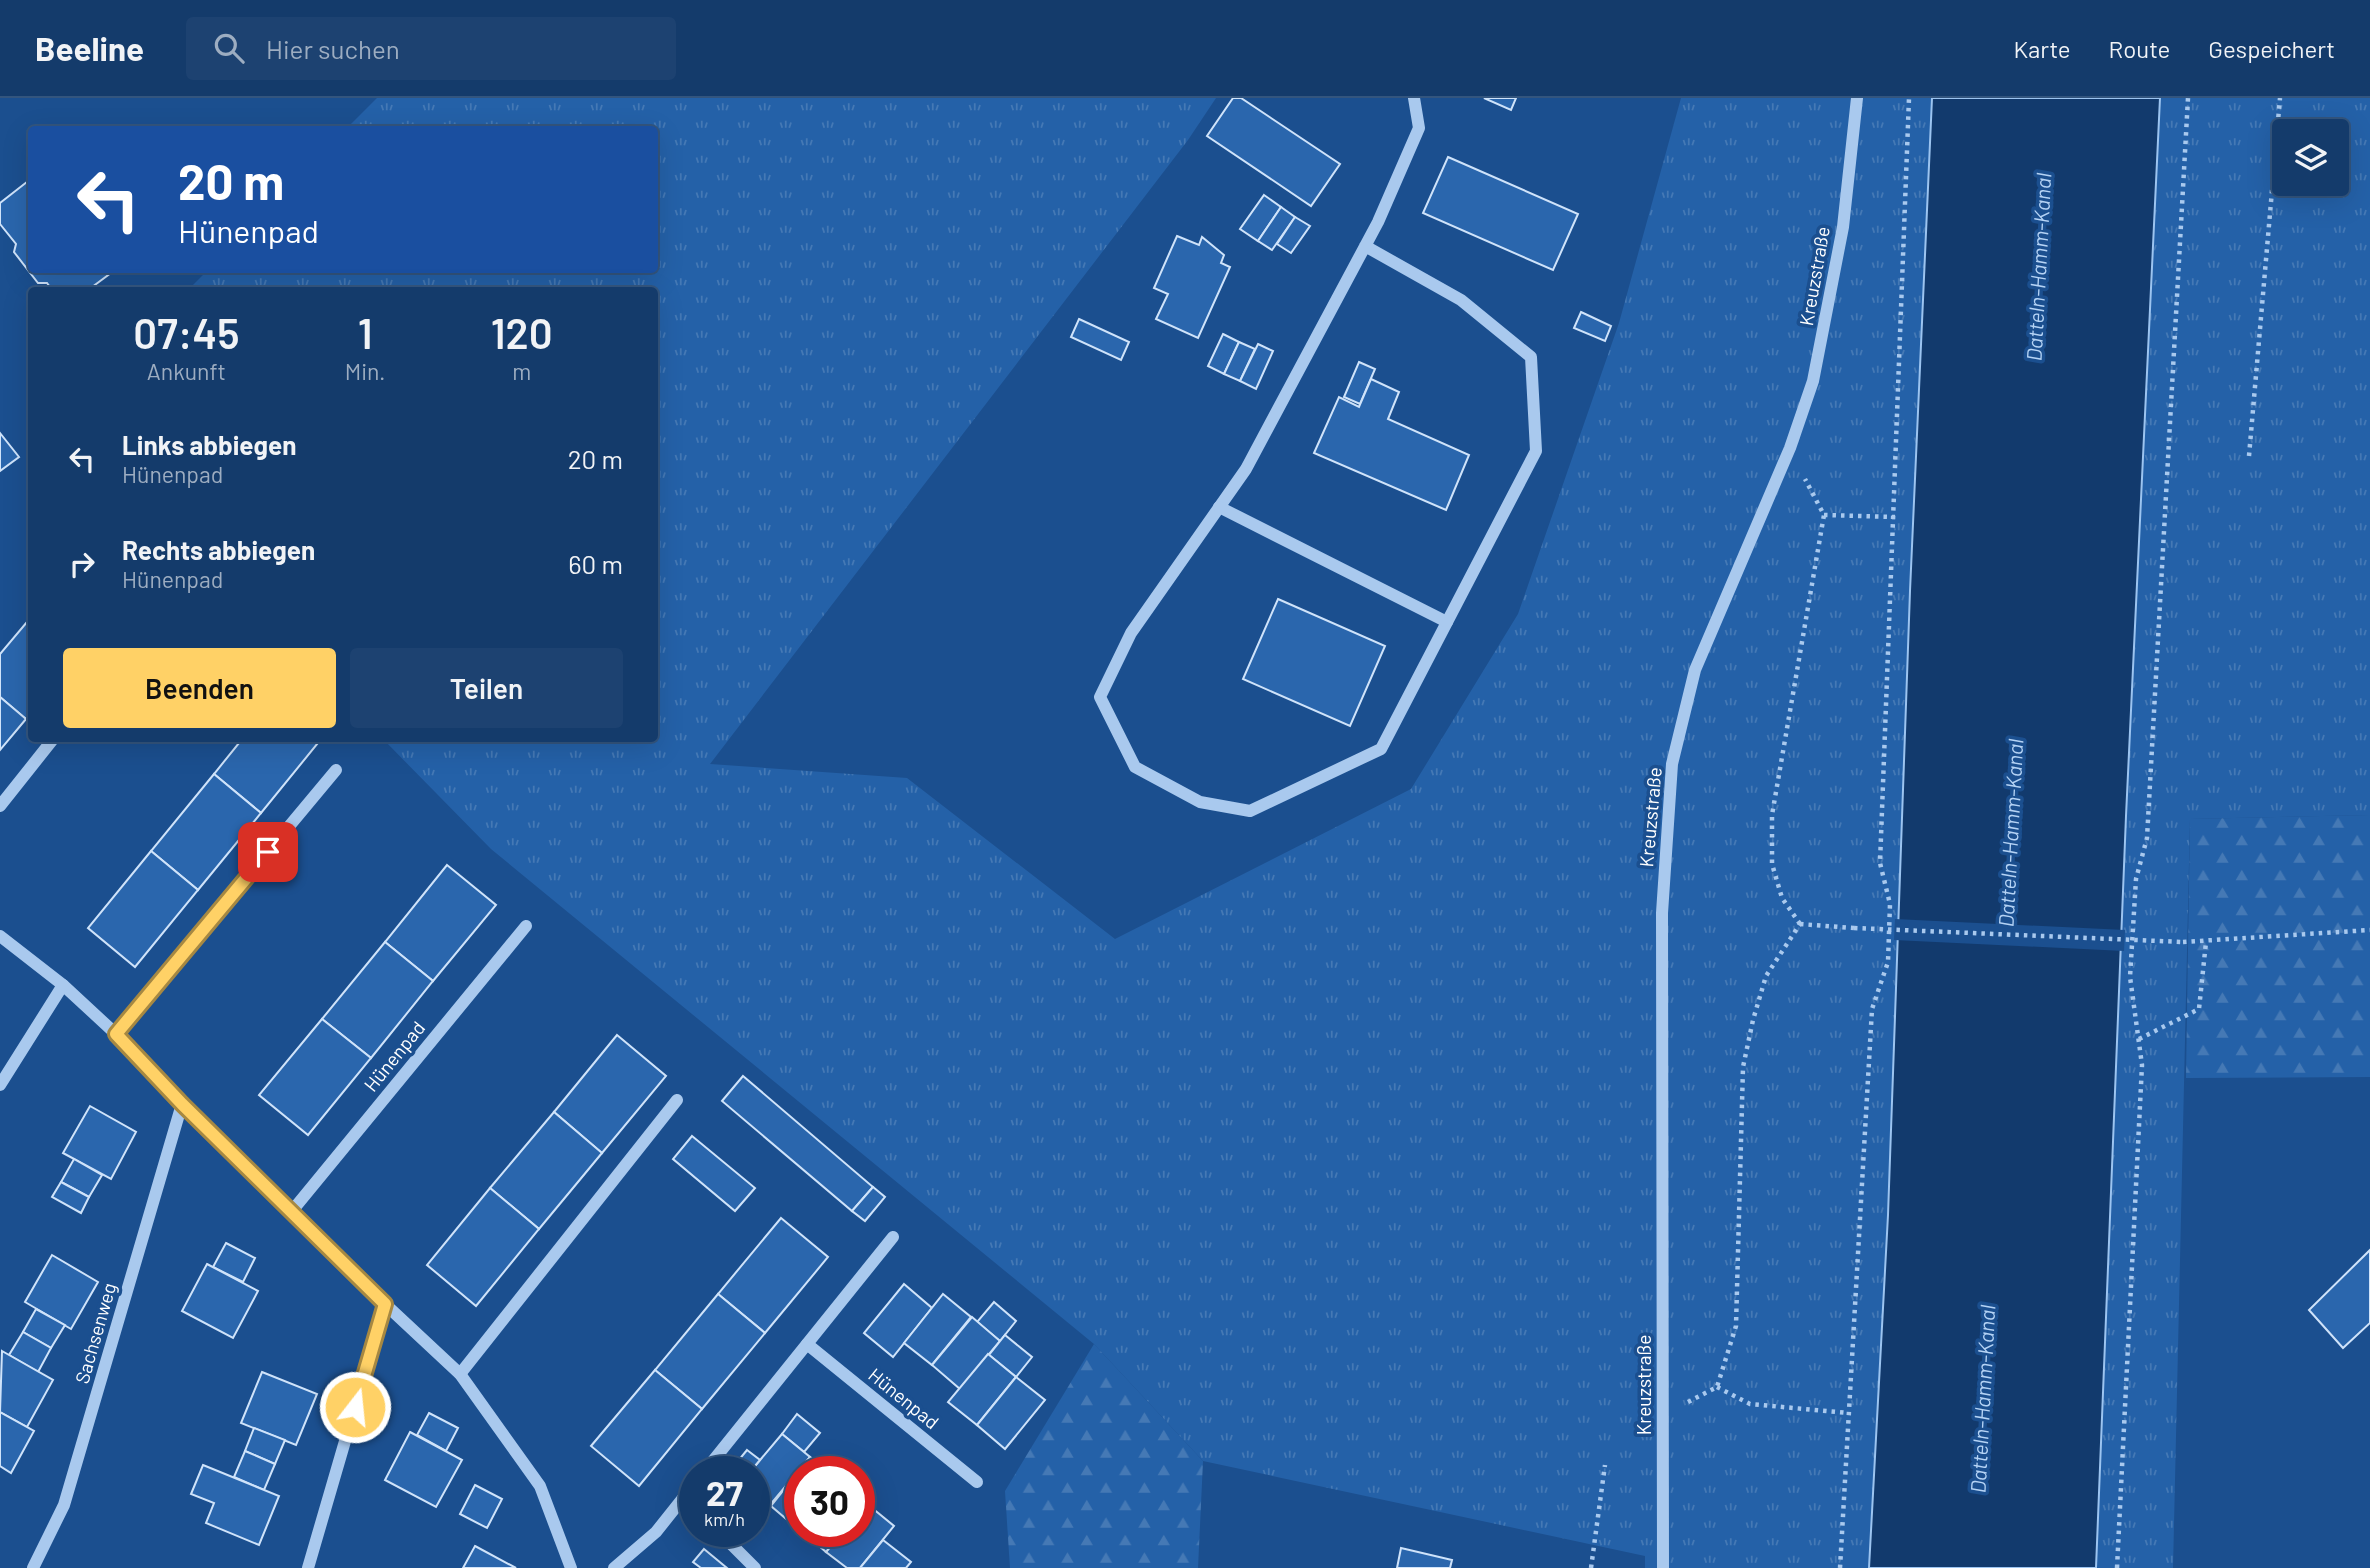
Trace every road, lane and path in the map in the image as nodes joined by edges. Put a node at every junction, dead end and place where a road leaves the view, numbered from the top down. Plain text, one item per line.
1 (1414, 98) edge
2 (1857, 98) edge
3 (1909, 98) edge
4 (2188, 98) edge
5 (2280, 98) edge
6 (1365, 246) junction
7 (1790, 449) junction
8 (2249, 456) dead end
9 (1219, 507) junction
10 (1824, 515) junction
11 (1895, 517) junction
12 (1447, 622) junction
13 (51, 742) edge
14 (336, 770) dead end
15 (0, 806) edge
16 (1800, 924) junction
17 (526, 926) dead end
18 (2370, 930) edge
19 (0, 936) edge
20 (2206, 942) junction
21 (63, 985) junction
22 (116, 1034) junction
23 (2139, 1039) junction
24 (0, 1085) edge
25 (677, 1100) dead end
26 (182, 1104) junction
27 (292, 1211) junction
28 (893, 1237) dead end
29 (385, 1304) junction
30 (807, 1344) junction
31 (460, 1374) junction
32 (1717, 1387) junction
33 (1848, 1413) junction
34 (1662, 1416) junction
35 (717, 1456) edge
36 (1605, 1465) dead end
37 (977, 1482) dead end
38 (679, 1502) edge
39 (734, 1547) edge
40 (33, 1568) edge
41 (308, 1568) edge
42 (571, 1568) edge
43 (614, 1568) edge
44 (755, 1568) edge
45 (1591, 1568) edge
46 (1663, 1568) edge
47 (1840, 1568) edge
48 (2117, 1568) edge

1 - 6 street
2 - 7 street, Kreuzstraße
3 - 11 path
4 - 23 path
5 - 8 path
6 - 9 street
6 - 12 street
7 - 10 path
7 - 34 street, Kreuzstraße
9 - 12 street
9 - 12 street
10 - 11 path
10 - 16 path
11 - 33 path
13 - 15 street
14 - 22 street
16 - 20 path, bridge
16 - 32 path
17 - 27 street, Hünenpad
18 - 20 path
19 - 21 street
20 - 23 path
21 - 22 street
21 - 24 street
22 - 26 street
23 - 48 path
25 - 31 street
26 - 27 street
26 - 40 street, Sachsenweg
27 - 29 street
28 - 30 street
29 - 31 street
29 - 41 street
30 - 35 street
30 - 37 street, Hünenpad
31 - 42 street
32 - 33 path
32 - 34 path
33 - 47 path
34 - 46 street, Kreuzstraße
36 - 45 path
38 - 43 street
39 - 44 street

